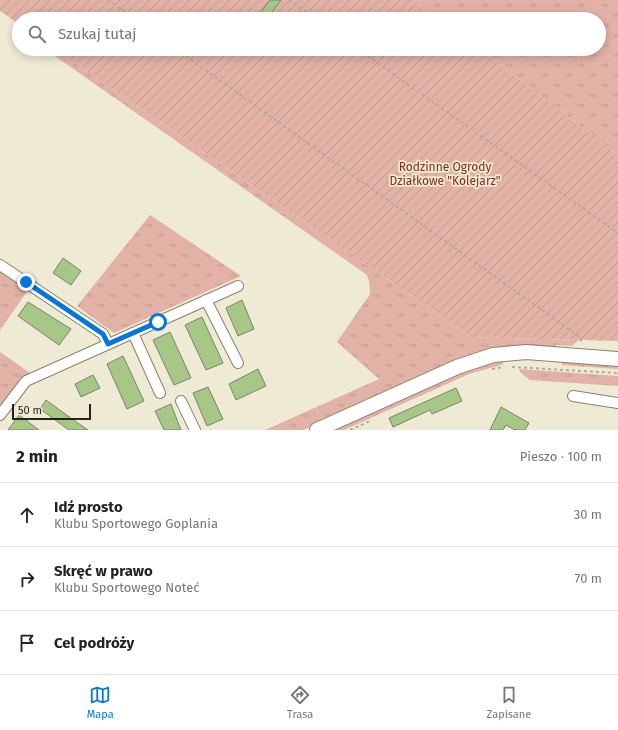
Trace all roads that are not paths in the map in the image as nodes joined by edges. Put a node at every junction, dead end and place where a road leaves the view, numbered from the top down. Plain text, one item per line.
1 (0, 265) edge
2 (238, 286) dead end
3 (206, 300) junction
4 (133, 333) junction
5 (108, 344) junction
6 (618, 359) edge
7 (238, 363) dead end
8 (160, 392) dead end
9 (573, 396) dead end
10 (181, 401) dead end
11 (618, 403) edge
12 (0, 415) edge
13 (195, 430) edge
14 (317, 430) edge

1 - 5 street
2 - 3 street
3 - 4 street
3 - 7 street
4 - 5 street
4 - 8 street
5 - 12 street
6 - 14 street
9 - 11 street
10 - 13 street

